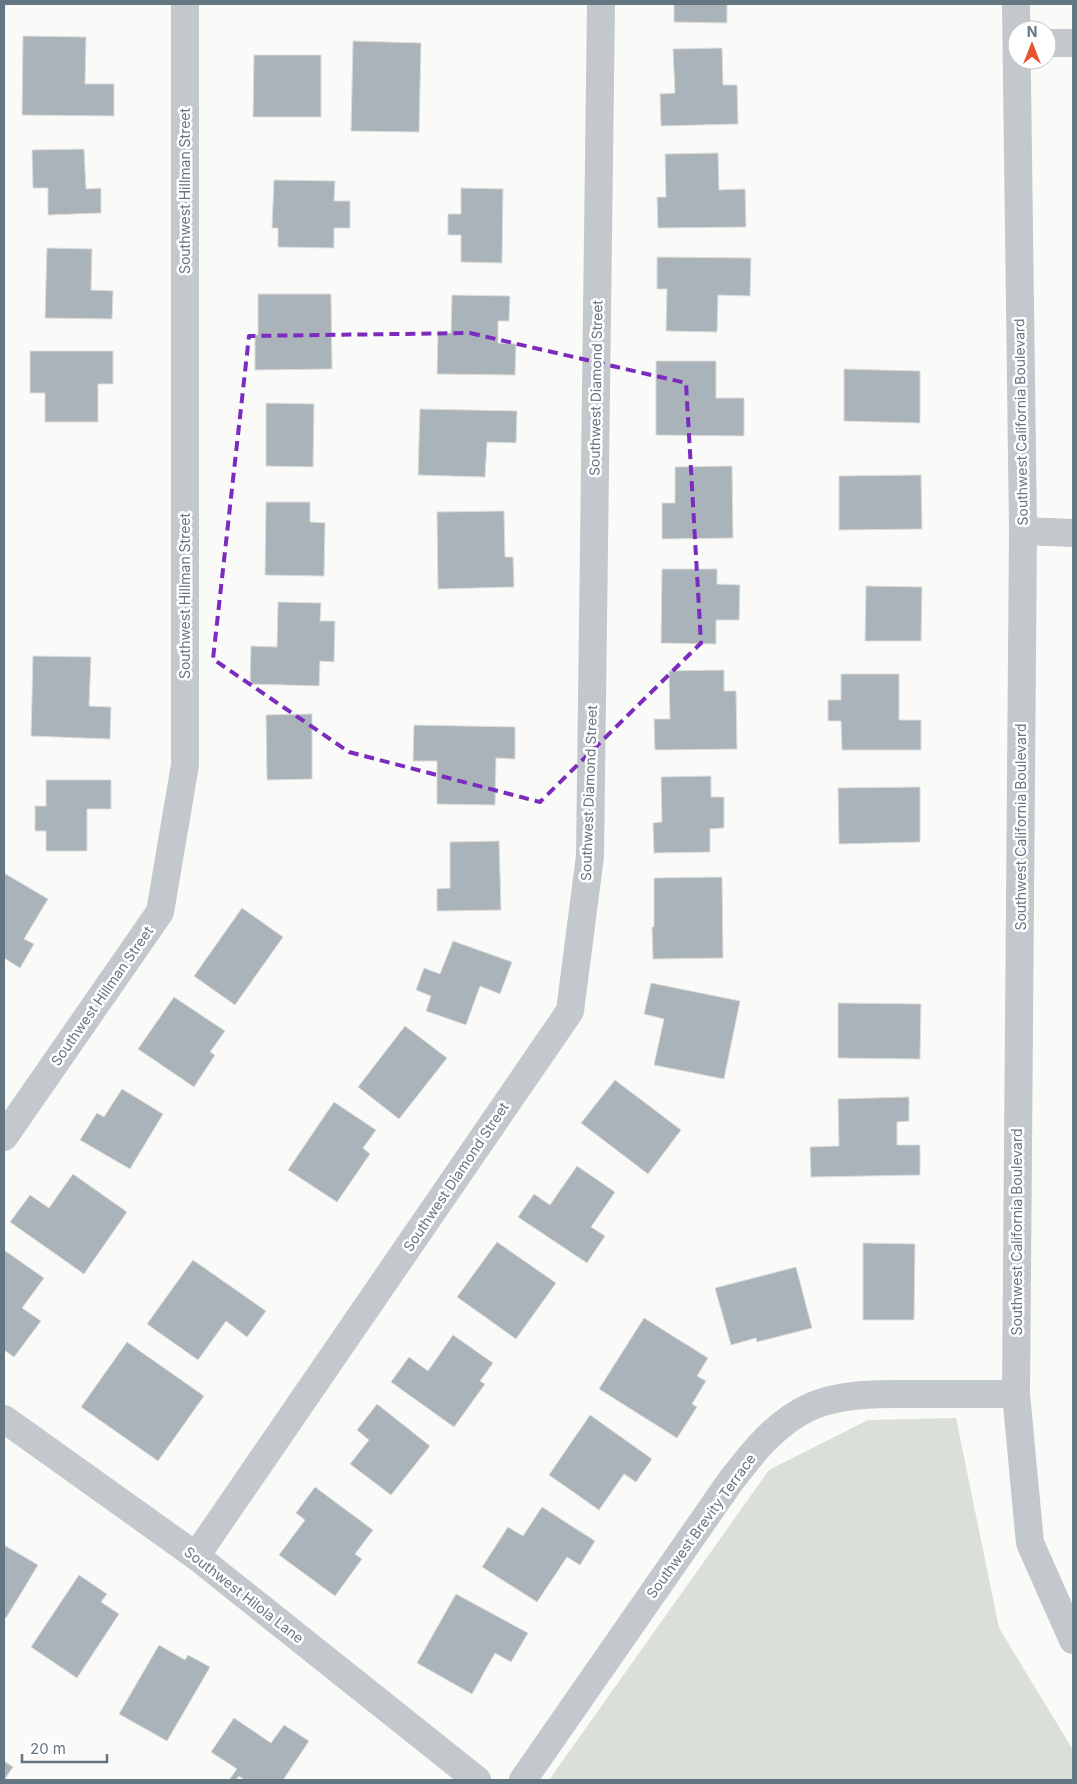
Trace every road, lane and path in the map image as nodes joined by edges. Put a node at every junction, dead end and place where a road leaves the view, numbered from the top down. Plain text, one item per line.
1 (185, 4) edge
2 (601, 4) edge
3 (1016, 4) edge
4 (1016, 20) edge
5 (1057, 43) edge
6 (1073, 43) edge
7 (1017, 70) edge
8 (1023, 531) junction
9 (1073, 532) edge
10 (4, 1137) edge
11 (1016, 1394) junction
12 (4, 1419) edge
13 (196, 1556) junction
14 (1073, 1640) edge
15 (477, 1780) edge
16 (523, 1780) edge

1 - 10 street, Southwest Hillman Street
2 - 13 street, Southwest Diamond Street
3 - 4 street, Southwest California Boulevard
5 - 6 street
7 - 8 street, Southwest California Boulevard
8 - 9 street
8 - 11 street, Southwest California Boulevard
11 - 14 street, Southwest California Boulevard
11 - 16 street, Southwest Brevity Terrace
12 - 13 street, Southwest Hilola Lane
13 - 15 street, Southwest Hilola Lane

